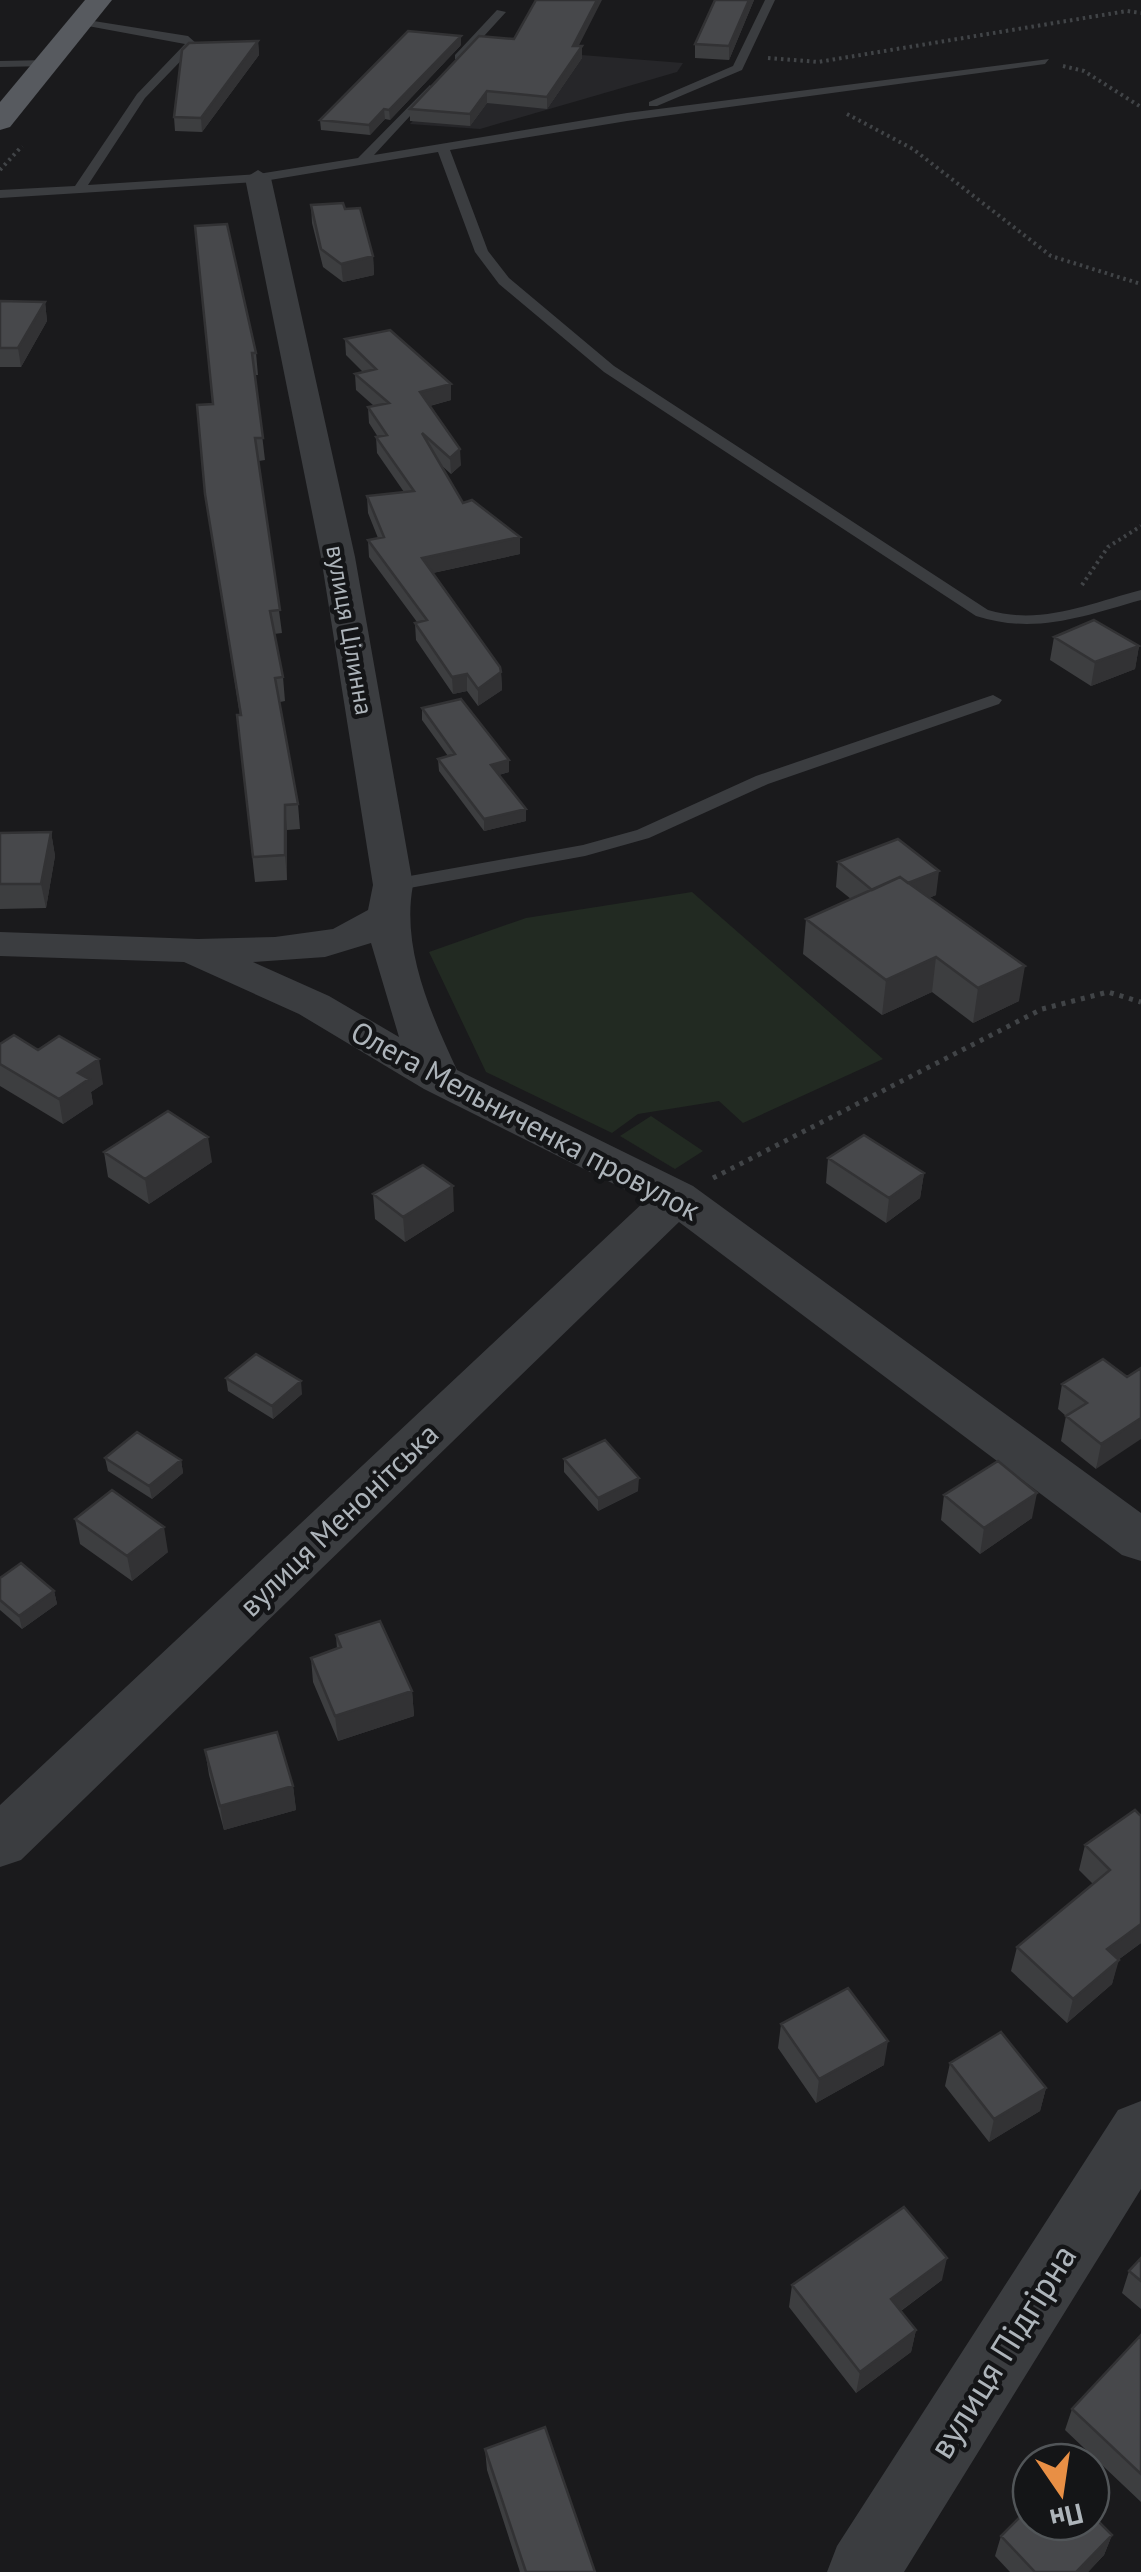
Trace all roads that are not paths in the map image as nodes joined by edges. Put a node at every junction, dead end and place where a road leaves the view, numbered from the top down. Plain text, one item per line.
1 (770, 0) edge
2 (90, 11) edge
3 (501, 12) dead end
4 (1045, 61) road end
5 (48, 62) junction
6 (0, 64) edge
7 (450, 67) edge
8 (437, 80) edge
9 (627, 117) junction
10 (0, 121) edge
11 (443, 148) junction
12 (361, 162) junction
13 (258, 178) junction
14 (79, 190) junction
15 (0, 194) edge
16 (1141, 596) edge
17 (993, 700) dead end
18 (390, 900) junction
19 (0, 944) edge
20 (191, 950) junction
21 (439, 1079) junction
22 (676, 1196) junction
23 (1141, 1541) edge
24 (0, 1842) edge
25 (1141, 2131) edge
26 (863, 2572) edge

1 - 9 lane
2 - 5 main road
2 - 14 lane
3 - 7 lane
4 - 9 lane
5 - 6 lane
5 - 10 main road
8 - 12 lane
9 - 11 lane
11 - 12 lane
11 - 16 lane
12 - 13 lane
13 - 14 lane
13 - 18 street, вулиця Цілинна
14 - 15 lane
17 - 18 lane
18 - 20 street
18 - 21 street, вулиця Цілинна
19 - 20 street, Олега Мельниченка провулок
20 - 21 street, Олега Мельниченка провулок
21 - 22 street, Олега Мельниченка провулок
22 - 23 street, Олега Мельниченка провулок
22 - 24 street, вулиця Менонітська
25 - 26 street, вулиця Підгірна

